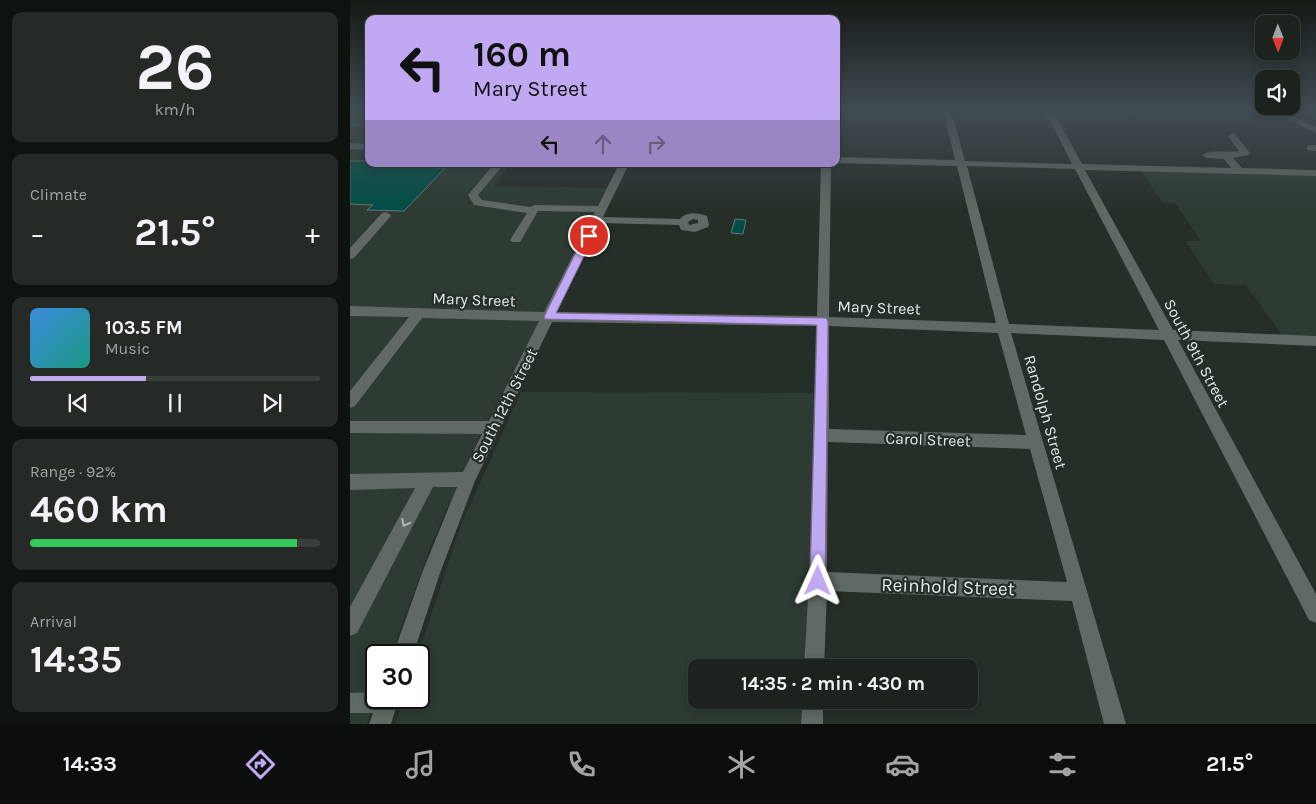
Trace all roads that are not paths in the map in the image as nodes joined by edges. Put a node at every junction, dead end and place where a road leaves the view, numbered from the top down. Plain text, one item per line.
1 (956, 143) edge
2 (1065, 143) edge
3 (1237, 143) edge
4 (350, 146) edge
5 (365, 147) edge
6 (1207, 155) dead end
7 (1227, 156) junction
8 (840, 160) edge
9 (962, 163) junction
10 (1077, 166) junction
11 (495, 167) edge
12 (623, 167) edge
13 (826, 167) edge
14 (1238, 170) junction
15 (1316, 172) edge
16 (534, 211) junction
17 (386, 215) dead end
18 (599, 215) junction
19 (682, 222) dead end
20 (516, 240) dead end
21 (350, 255) edge
22 (350, 311) edge
23 (419, 313) junction
24 (549, 317) junction
25 (822, 321) junction
26 (1004, 327) junction
27 (1167, 335) junction
28 (1316, 341) edge
29 (350, 402) edge
30 (350, 427) edge
31 (492, 428) junction
32 (820, 436) junction
33 (1036, 442) junction
34 (468, 479) junction
35 (428, 480) junction
36 (350, 482) edge
37 (818, 581) junction
38 (1079, 592) junction
39 (1316, 613) edge
40 (350, 626) edge
41 (407, 644) edge
42 (814, 659) edge
43 (365, 701) edge
44 (350, 702) edge
45 (385, 709) edge
46 (813, 709) edge
47 (380, 724) edge
48 (812, 724) edge
49 (1115, 724) edge

1 - 9 street, Randolph Street
2 - 10 street, South 9th Street
3 - 7 street
4 - 5 street
6 - 7 street
7 - 14 street
8 - 9 street
9 - 10 street
9 - 26 street, Randolph Street
10 - 14 street
10 - 27 street, South 9th Street
11 - 16 street
12 - 18 street, South 12th Street
13 - 25 street
14 - 15 street
16 - 18 street
16 - 20 street
17 - 21 street
18 - 19 street
18 - 24 street, South 12th Street
22 - 23 street, Mary Street
23 - 24 street, Mary Street
23 - 29 street
24 - 25 street, Mary Street
24 - 31 street, South 12th Street
25 - 26 street, Mary Street
25 - 32 street
26 - 27 street, Mary Street
26 - 33 street, Randolph Street
27 - 28 street, Mary Street
27 - 39 street, South 9th Street
30 - 31 street
31 - 34 street, South 12th Street
32 - 33 street, Carol Street
32 - 37 street
33 - 38 street, Randolph Street
34 - 35 street
34 - 41 street, South 12th Street
35 - 36 street
35 -> 40 street
37 - 38 street, Reinhold Street
37 - 42 street
38 - 49 street, Randolph Street
43 - 44 street
45 - 47 street
46 - 48 street

